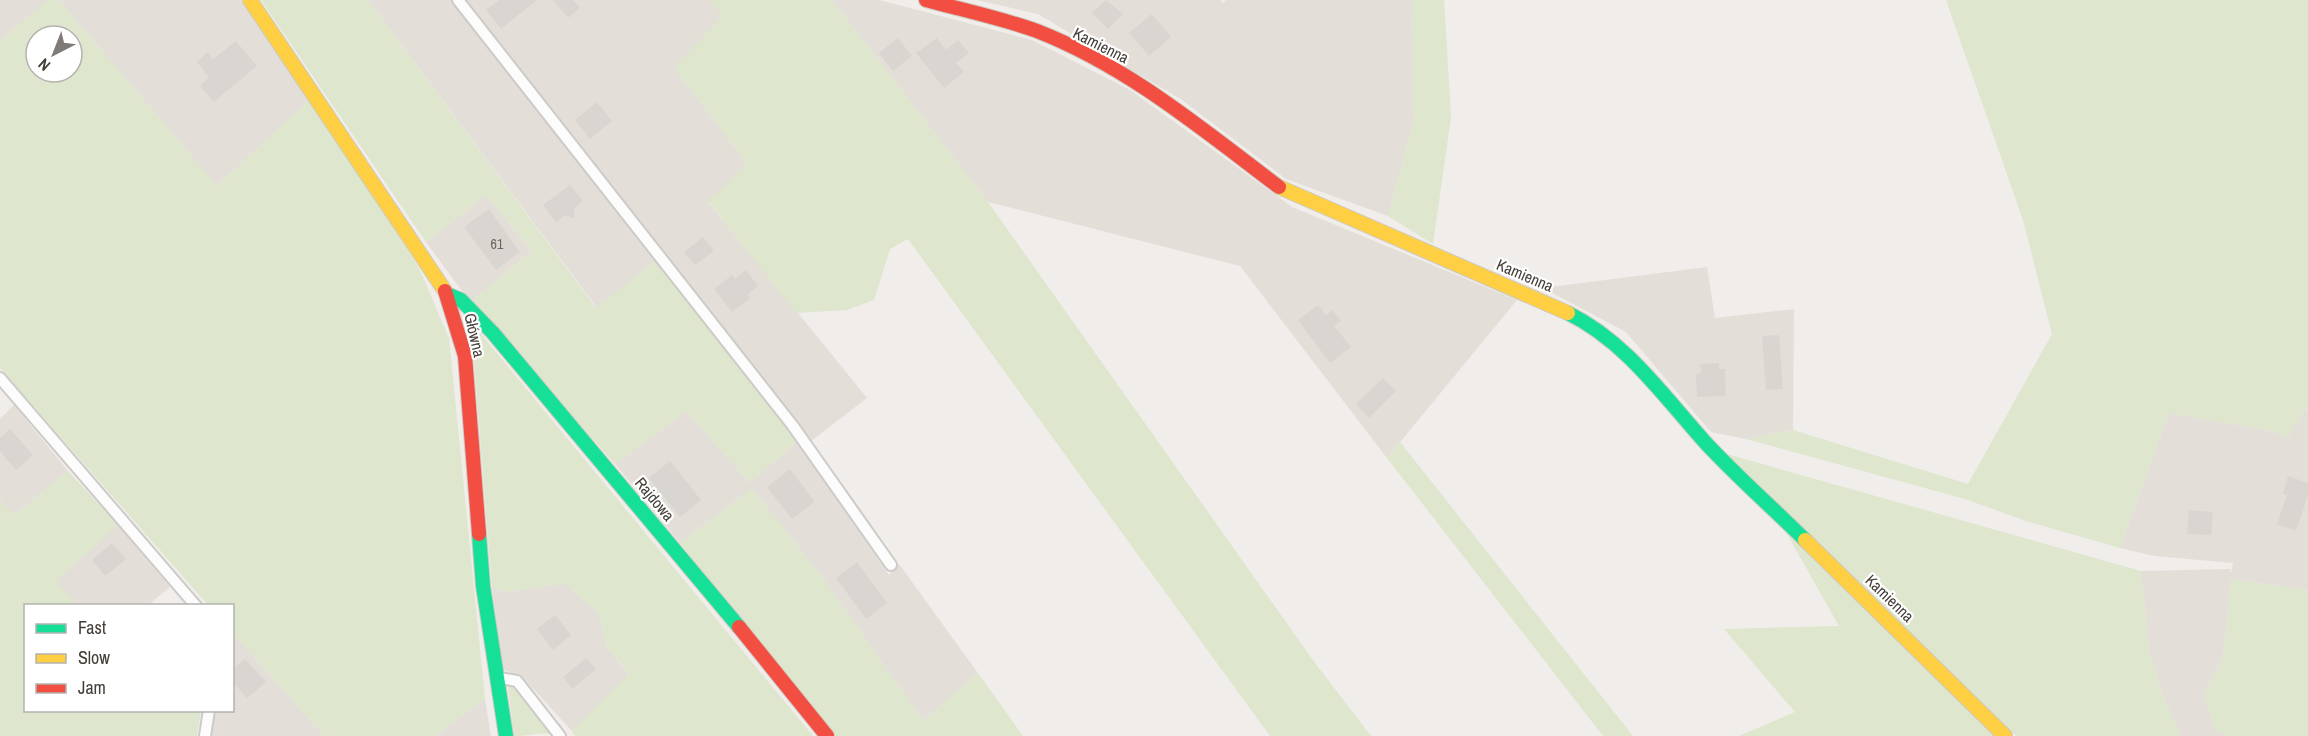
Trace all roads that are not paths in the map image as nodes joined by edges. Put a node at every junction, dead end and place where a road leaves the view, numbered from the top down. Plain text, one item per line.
1 (250, 0) edge
2 (458, 0) edge
3 (926, 0) edge
4 (447, 294) junction
5 (0, 378) edge
6 (891, 565) dead end
7 (194, 604) edge
8 (497, 678) junction
9 (209, 712) edge
10 (206, 736) edge
11 (506, 736) edge
12 (560, 736) edge
13 (827, 736) edge
14 (2005, 736) edge

1 - 4 street, Główna
2 - 6 lane
3 - 14 street, Kamienna
4 - 8 street, Główna
4 - 13 street, Rajdowa
5 - 7 lane
8 - 11 street, Główna
8 - 12 lane
9 - 10 lane

